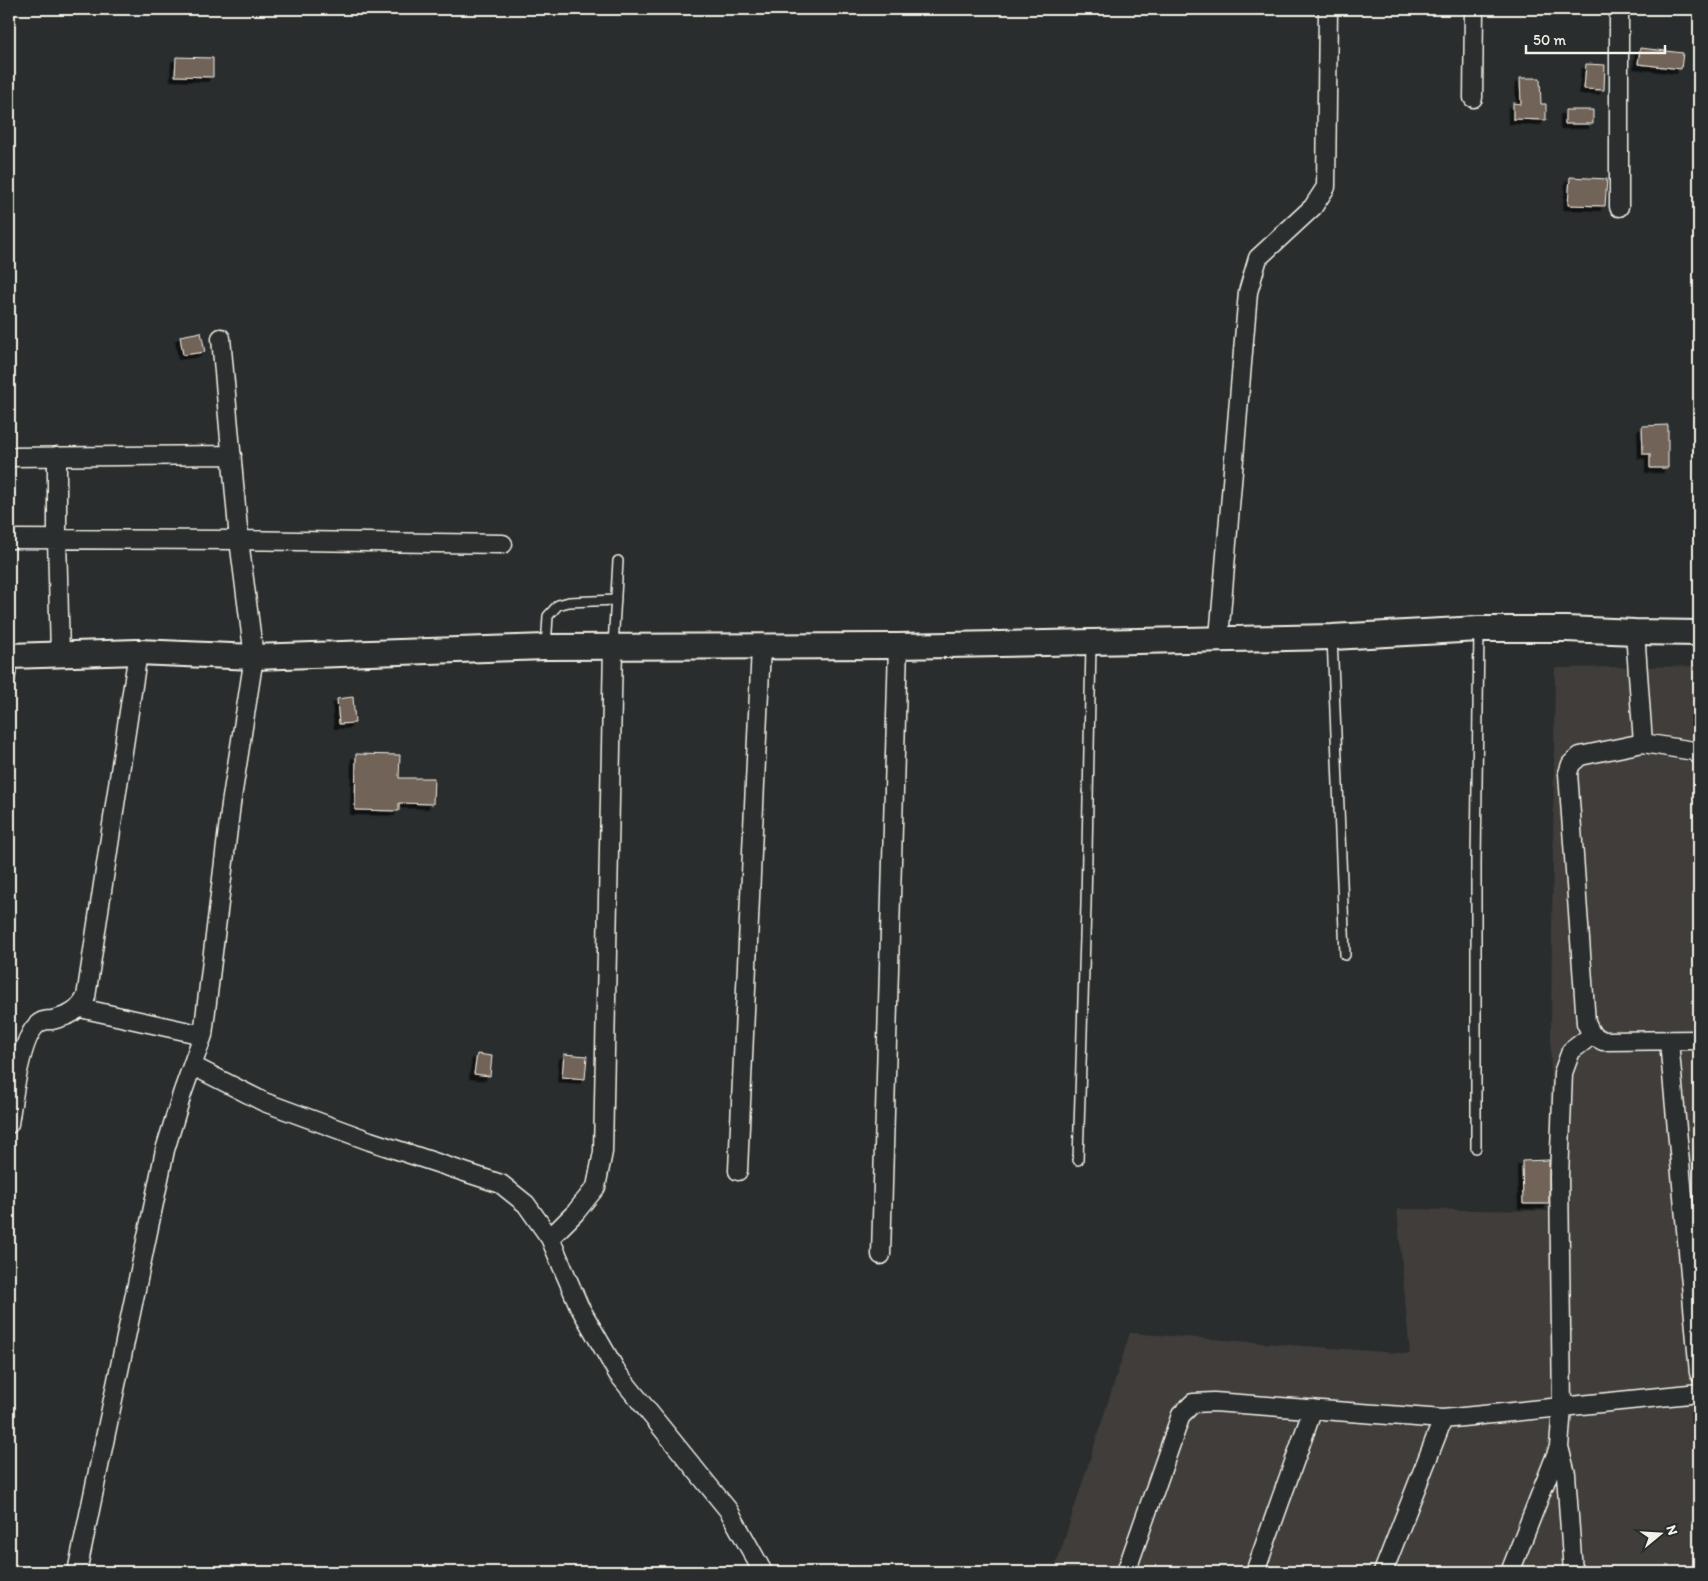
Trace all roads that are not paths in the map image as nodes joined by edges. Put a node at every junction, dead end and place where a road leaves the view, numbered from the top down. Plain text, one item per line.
1 (1328, 9) edge
2 (1474, 9) edge
3 (1619, 9) edge
4 (1473, 98) dead end
5 (1619, 207) dead end
6 (221, 338) dead end
7 (232, 455) junction
8 (58, 456) junction
9 (9, 457) edge
10 (9, 539) edge
11 (57, 539) junction
12 (239, 540) junction
13 (502, 544) dead end
14 (618, 561) dead end
15 (616, 600) junction
16 (1478, 629) junction
17 (1635, 632) junction
18 (1699, 633) edge
19 (1332, 637) junction
20 (1220, 638) junction
21 (1091, 641) junction
22 (761, 646) junction
23 (898, 646) junction
24 (613, 647) junction
25 (546, 648) junction
26 (138, 652) junction
27 (60, 654) junction
28 (11, 656) edge
29 (254, 657) junction
30 (9, 684) edge
31 (1642, 743) junction
32 (1699, 755) edge
33 (1346, 955) dead end
34 (80, 1008) junction
35 (203, 1035) junction
36 (1592, 1035) junction
37 (1699, 1040) edge
38 (1669, 1041) junction
39 (193, 1066) junction
40 (9, 1124) edge
41 (1476, 1148) dead end
42 (1078, 1160) dead end
43 (738, 1171) dead end
44 (550, 1238) junction
45 (881, 1255) dead end
46 (1699, 1373) edge
47 (1699, 1393) edge
48 (1562, 1407) junction
49 (1313, 1409) junction
50 (1443, 1419) junction
51 (1559, 1448) junction
52 (77, 1572) edge
53 (764, 1572) edge
54 (1126, 1572) edge
55 (1255, 1572) edge
56 (1383, 1572) edge
57 (1510, 1572) edge
58 (1573, 1572) edge

1 - 20 street
2 - 4 street
3 - 5 street
6 - 7 street
7 - 8 street
7 - 12 street
8 - 9 street
8 - 11 street
10 - 11 street
11 - 12 street
11 - 27 street
12 - 13 street
12 - 29 street
14 - 15 lane
15 - 24 lane
15 - 25 lane
16 - 17 street
16 - 19 street
16 - 41 lane
17 - 18 street
17 - 31 street
19 - 20 street
19 - 33 lane
20 - 21 street
21 - 23 street
21 - 42 lane
22 - 23 street
22 - 24 street
22 - 43 street
23 - 45 street
24 - 25 street
24 - 44 street
25 - 29 street
26 - 27 street
26 - 29 street
26 - 34 street
27 - 28 street
28 - 30 lane
29 - 35 street
31 - 32 street
31 - 36 street
34 - 35 street
34 - 40 street
35 - 39 street
36 - 38 street
36 - 48 street
37 - 38 street
38 - 46 street
39 - 44 street
39 - 52 street
44 - 53 street
47 - 48 street
48 - 50 street
48 - 51 street
49 - 50 street
49 - 54 street
49 - 55 street
50 - 56 street
51 - 57 street
51 - 58 street

